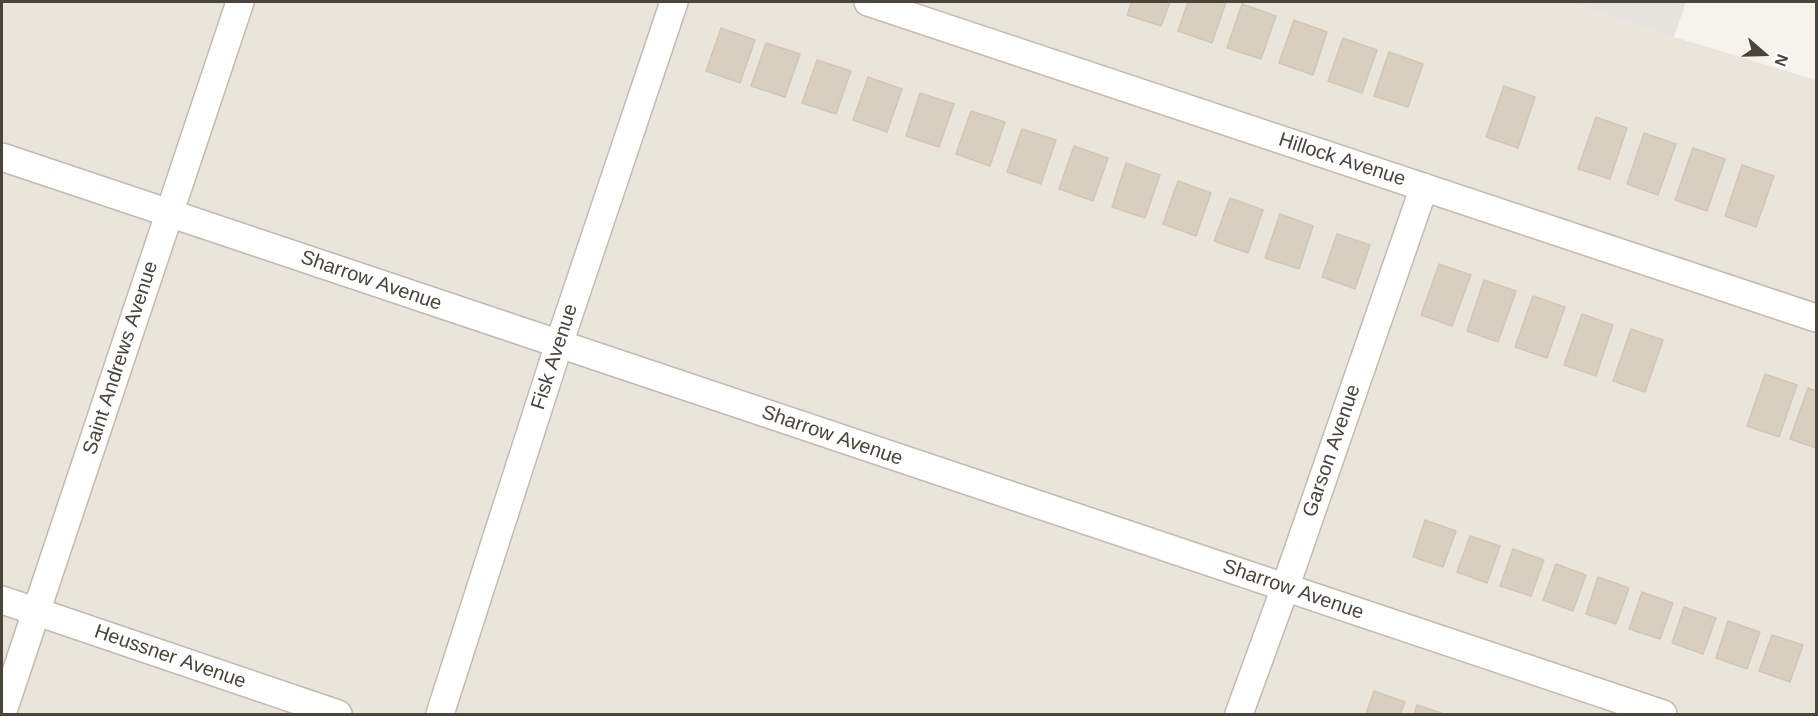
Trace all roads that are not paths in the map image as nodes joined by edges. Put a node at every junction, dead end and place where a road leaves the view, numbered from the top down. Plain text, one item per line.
1 (240, 2) edge
2 (674, 2) edge
3 (868, 2) edge
4 (2, 157) edge
5 (1424, 187) junction
6 (170, 213) junction
7 (1816, 318) edge
8 (559, 344) junction
9 (1285, 588) junction
10 (2, 600) edge
11 (37, 612) junction
12 (2, 714) edge
13 (338, 714) edge
14 (440, 714) edge
15 (1239, 714) edge
16 (1663, 714) edge

1 - 6 street, Saint Andrews Avenue
2 - 8 street, Fisk Avenue
3 - 5 street, Hillock Avenue
4 - 6 street, Sharrow Avenue
5 - 7 street, Hillock Avenue
5 - 9 street, Garson Avenue
6 - 8 street, Sharrow Avenue
6 - 11 street, Saint Andrews Avenue
8 - 9 street, Sharrow Avenue
8 - 14 street, Fisk Avenue
9 - 15 street, Garson Avenue
9 - 16 street, Sharrow Avenue
10 - 11 street, Heussner Avenue
11 - 12 street, Saint Andrews Avenue
11 - 13 street, Heussner Avenue

